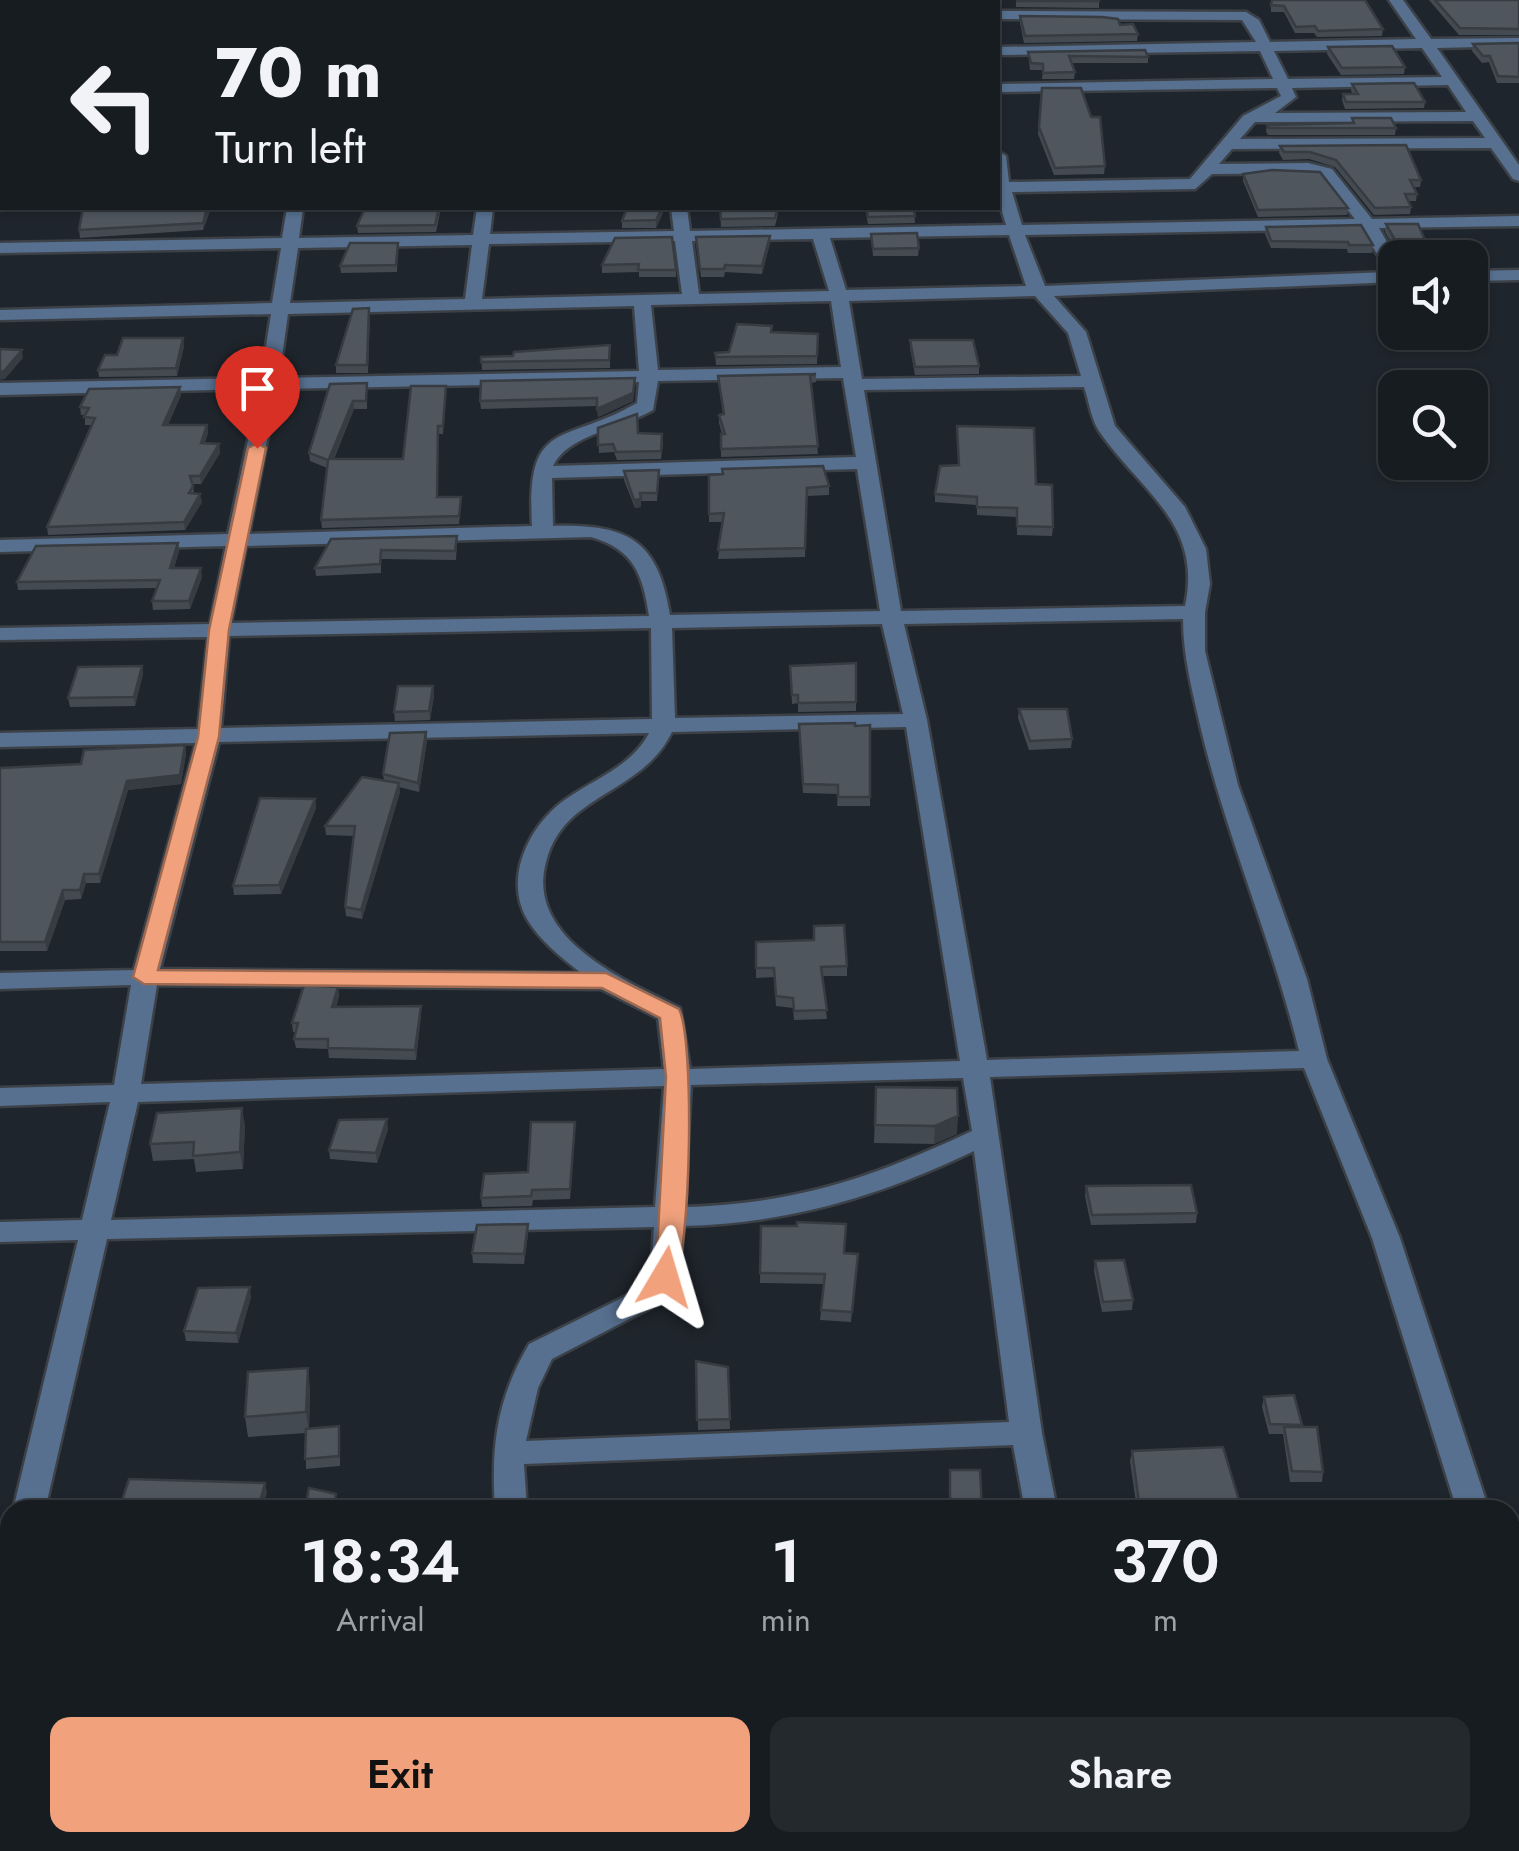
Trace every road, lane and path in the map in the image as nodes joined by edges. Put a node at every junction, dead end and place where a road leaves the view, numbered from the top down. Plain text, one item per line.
1 (1396, 0) edge
2 (1186, 7) edge
3 (1000, 15) edge
4 (1519, 42) edge
5 (1426, 44) junction
6 (1266, 46) junction
7 (1000, 51) edge
8 (1449, 81) junction
9 (1284, 84) junction
10 (1000, 88) edge
11 (1475, 116) junction
12 (1248, 118) junction
13 (1496, 142) junction
14 (1224, 144) junction
15 (1208, 169) junction
16 (1519, 176) edge
17 (1000, 187) edge
18 (1197, 205) junction
19 (295, 210) edge
20 (485, 210) edge
21 (679, 210) edge
22 (1519, 221) edge
23 (1367, 223) junction
24 (1015, 230) junction
25 (820, 234) junction
26 (683, 236) junction
27 (481, 237) junction
28 (290, 242) junction
29 (1378, 243) edge
30 (0, 248) edge
31 (1378, 275) edge
32 (1519, 275) edge
33 (1488, 276) edge
34 (1041, 291) junction
35 (839, 296) junction
36 (691, 300) junction
37 (642, 301) junction
38 (473, 305) junction
39 (280, 308) junction
40 (0, 315) edge
41 (648, 377) junction
42 (853, 379) junction
43 (1090, 381) junction
44 (269, 385) junction
45 (0, 390) edge
46 (867, 463) junction
47 (544, 472) junction
48 (543, 533) junction
49 (238, 543) junction
50 (0, 546) edge
51 (1194, 612) junction
52 (892, 616) junction
53 (662, 620) junction
54 (219, 630) junction
55 (0, 634) edge
56 (916, 720) junction
57 (663, 727) junction
58 (208, 737) junction
59 (0, 740) edge
60 (144, 977) junction
61 (606, 980) junction
62 (0, 981) edge
63 (1314, 1059) junction
64 (972, 1069) junction
65 (678, 1077) junction
66 (126, 1094) junction
67 (0, 1097) edge
68 (986, 1135) junction
69 (671, 1216) junction
70 (97, 1228) junction
71 (0, 1232) edge
72 (1026, 1434) junction
73 (507, 1453) junction
74 (31, 1500) edge
75 (510, 1500) edge
76 (1038, 1500) edge
77 (1470, 1500) edge

1 - 5 street
2 - 3 street
2 - 6 street
4 - 5 street
5 - 6 street
5 - 8 street
6 - 7 street
6 - 9 street
8 - 9 street
8 - 11 street
9 - 10 street
9 - 12 street
11 - 12 street
11 - 13 street
12 - 14 street
13 - 14 street
13 - 16 street
14 - 15 street
15 - 18 street
15 - 23 street
17 - 18 street
17 - 24 street
18 - 23 street
18 - 24 street
19 - 28 street
20 - 27 street
21 - 26 street
22 - 23 street
23 - 29 street
24 - 25 street
24 - 34 street
25 - 26 street
25 - 35 street
26 - 27 street
26 - 36 street
27 - 28 street
27 - 38 street
28 - 30 street
28 - 39 street
31 - 34 street
32 - 33 street
34 - 35 street
34 - 43 street
35 - 36 street
35 - 42 street
36 - 37 street
37 - 38 street
37 - 41 street
38 - 39 street
39 - 40 street
39 - 44 street
41 - 42 street
41 - 44 street
41 - 47 street
42 - 43 street
42 - 46 street
43 - 51 street
44 - 45 street
44 - 49 street
46 - 47 street
46 - 52 street
47 - 48 street
48 - 49 street
48 - 53 street
49 - 50 street
49 - 54 street
51 - 52 street
51 - 63 street
52 - 53 street
52 - 56 street
53 - 54 street
53 - 57 street
54 - 55 street
54 - 58 street
56 - 57 street
56 - 64 street
57 - 58 street
57 - 61 street
58 - 59 street
58 - 60 street
60 - 61 street
60 - 62 street
60 - 66 street
61 - 65 street
63 - 64 street
63 - 77 street
64 - 65 street
64 - 68 street
65 - 66 street
65 - 69 street
66 - 67 street
66 - 70 street
68 - 69 street
68 - 72 street
69 - 70 street
69 - 73 street
70 - 71 street
70 - 74 street
72 - 73 street
72 - 76 street
73 - 75 street

